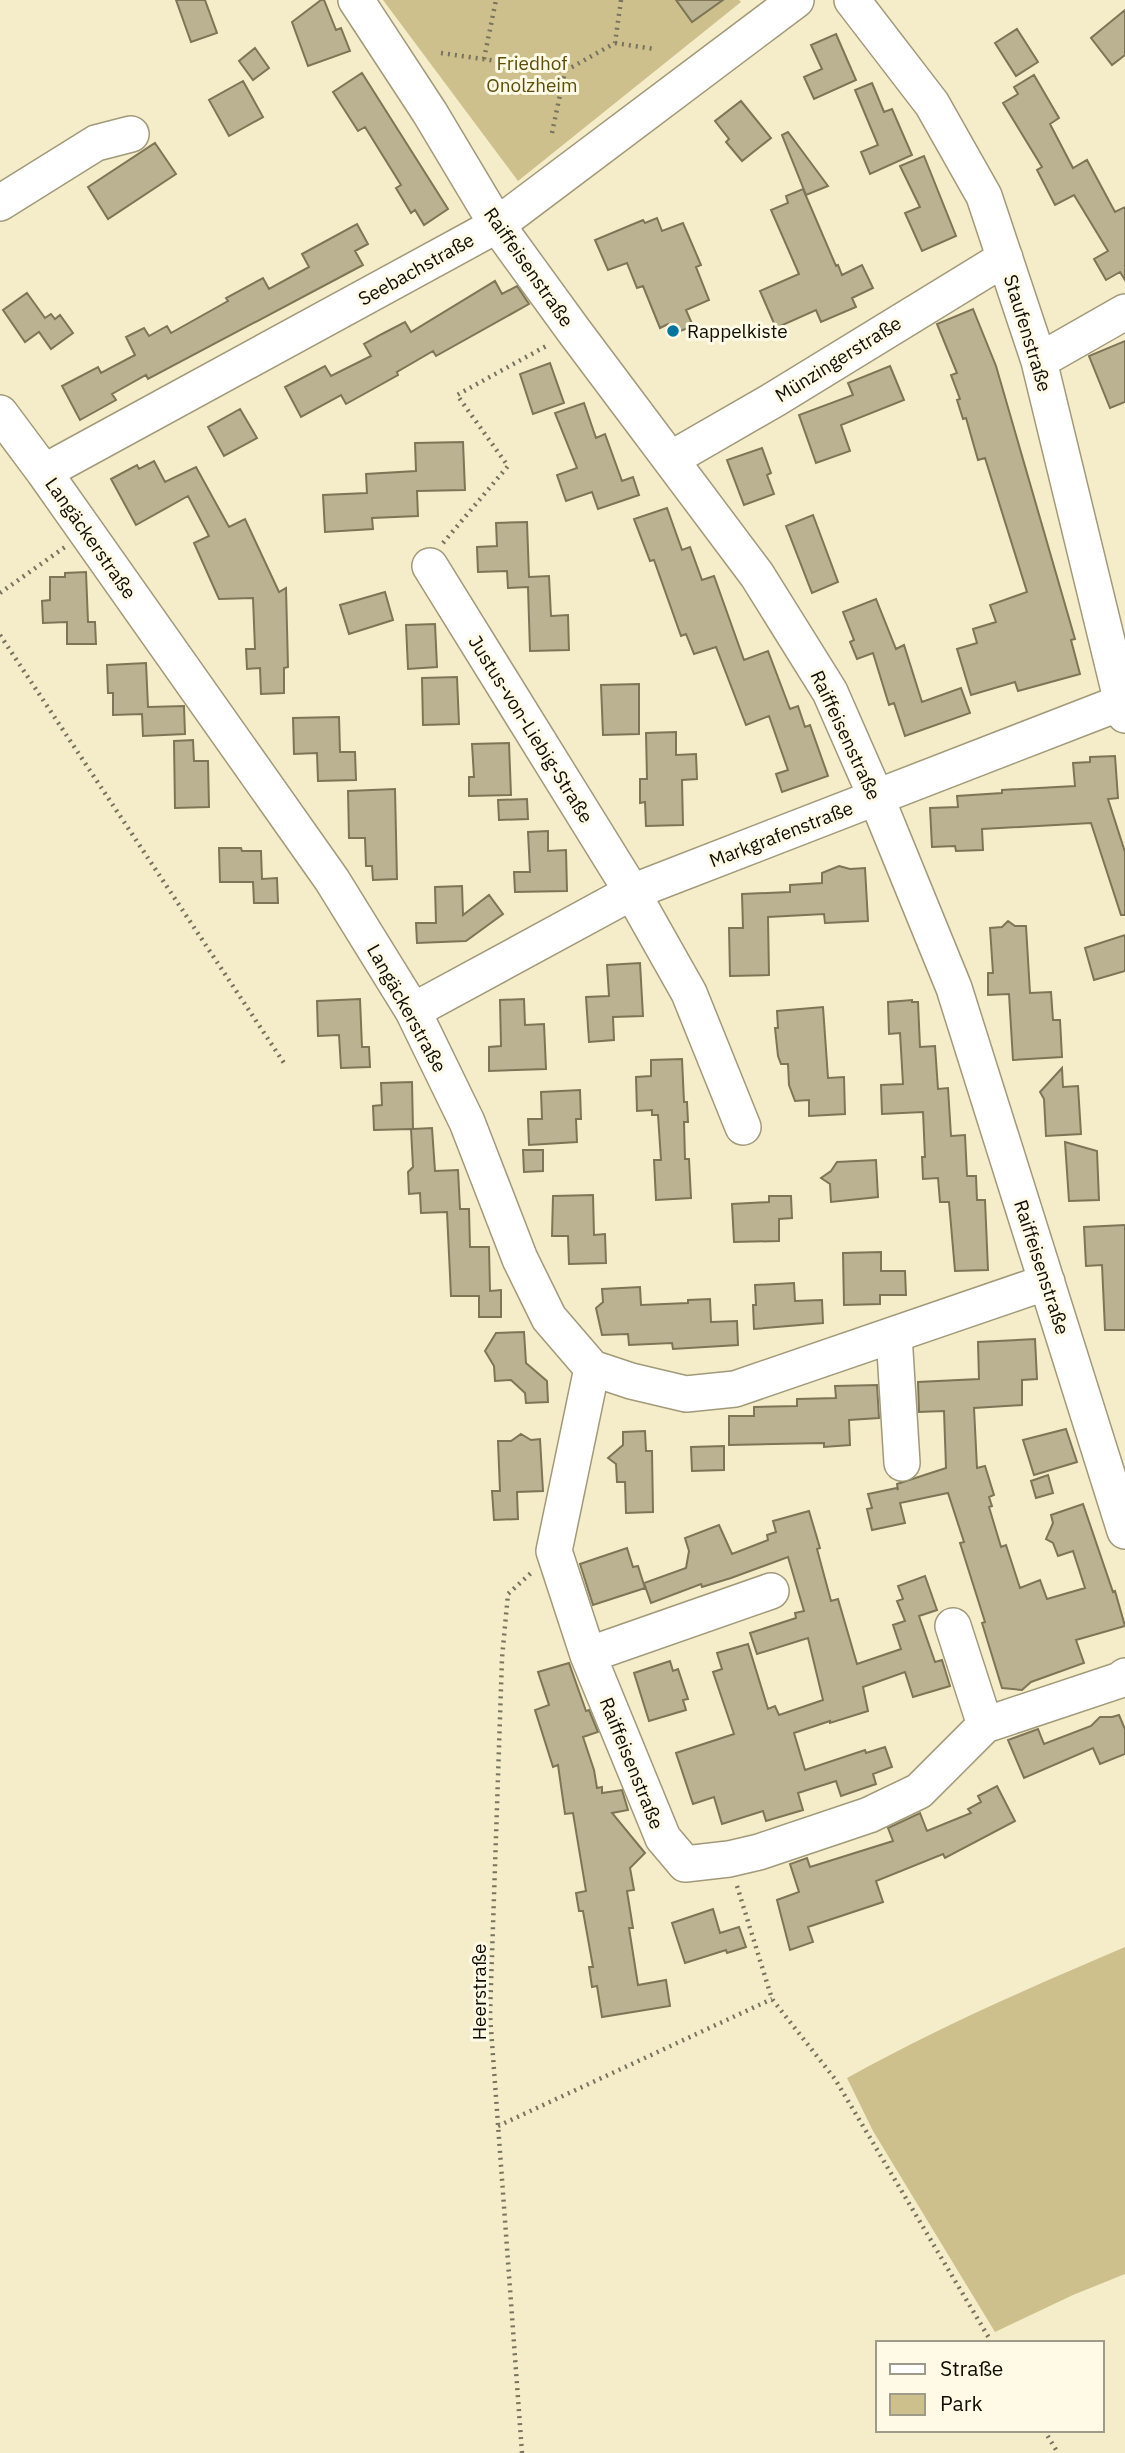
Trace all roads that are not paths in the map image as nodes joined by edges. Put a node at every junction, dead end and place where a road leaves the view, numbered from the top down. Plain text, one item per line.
1 (356, 0) edge
2 (796, 0) edge
3 (852, 0) edge
4 (131, 134) dead end
5 (0, 203) edge
6 (497, 225) junction
7 (1004, 258) junction
8 (1125, 312) edge
9 (1039, 361) junction
10 (0, 413) edge
11 (671, 459) junction
12 (44, 472) junction
13 (430, 566) road end
14 (1124, 706) edge
15 (876, 797) junction
16 (632, 892) junction
17 (413, 1011) junction
18 (743, 1127) dead end
19 (1047, 1282) junction
20 (894, 1335) junction
21 (592, 1367) junction
22 (902, 1463) dead end
23 (1125, 1531) edge
24 (771, 1591) dead end
25 (953, 1626) dead end
26 (588, 1655) junction
27 (1125, 1676) edge
28 (985, 1725) junction

1 - 6 street, Raiffeisenstraße
2 - 6 street, Seebachstraße
3 - 7 street, Staufenstraße
4 - 5 street
6 - 11 street, Raiffeisenstraße
6 - 12 street, Seebachstraße
7 - 9 street, Staufenstraße
7 - 11 street, Münzingerstraße
8 - 9 street
9 - 14 street, Staufenstraße
10 - 12 street, Langäckerstraße
11 - 15 street, Raiffeisenstraße
12 - 17 street, Langäckerstraße
13 - 16 street, Justus-von-Liebig-Straße
14 - 15 street, Markgrafenstraße
15 - 16 street, Markgrafenstraße
15 - 19 street, Raiffeisenstraße
16 - 17 street, Markgrafenstraße
16 - 18 street
17 - 21 street, Langäckerstraße
19 - 20 street, Langäckerstraße
19 - 23 street, Raiffeisenstraße
20 - 21 street, Langäckerstraße
20 - 22 street
21 - 26 street, Raiffeisenstraße
24 - 26 street
25 - 28 street
26 - 28 street, Raiffeisenstraße
27 - 28 street, Raiffeisenstraße

